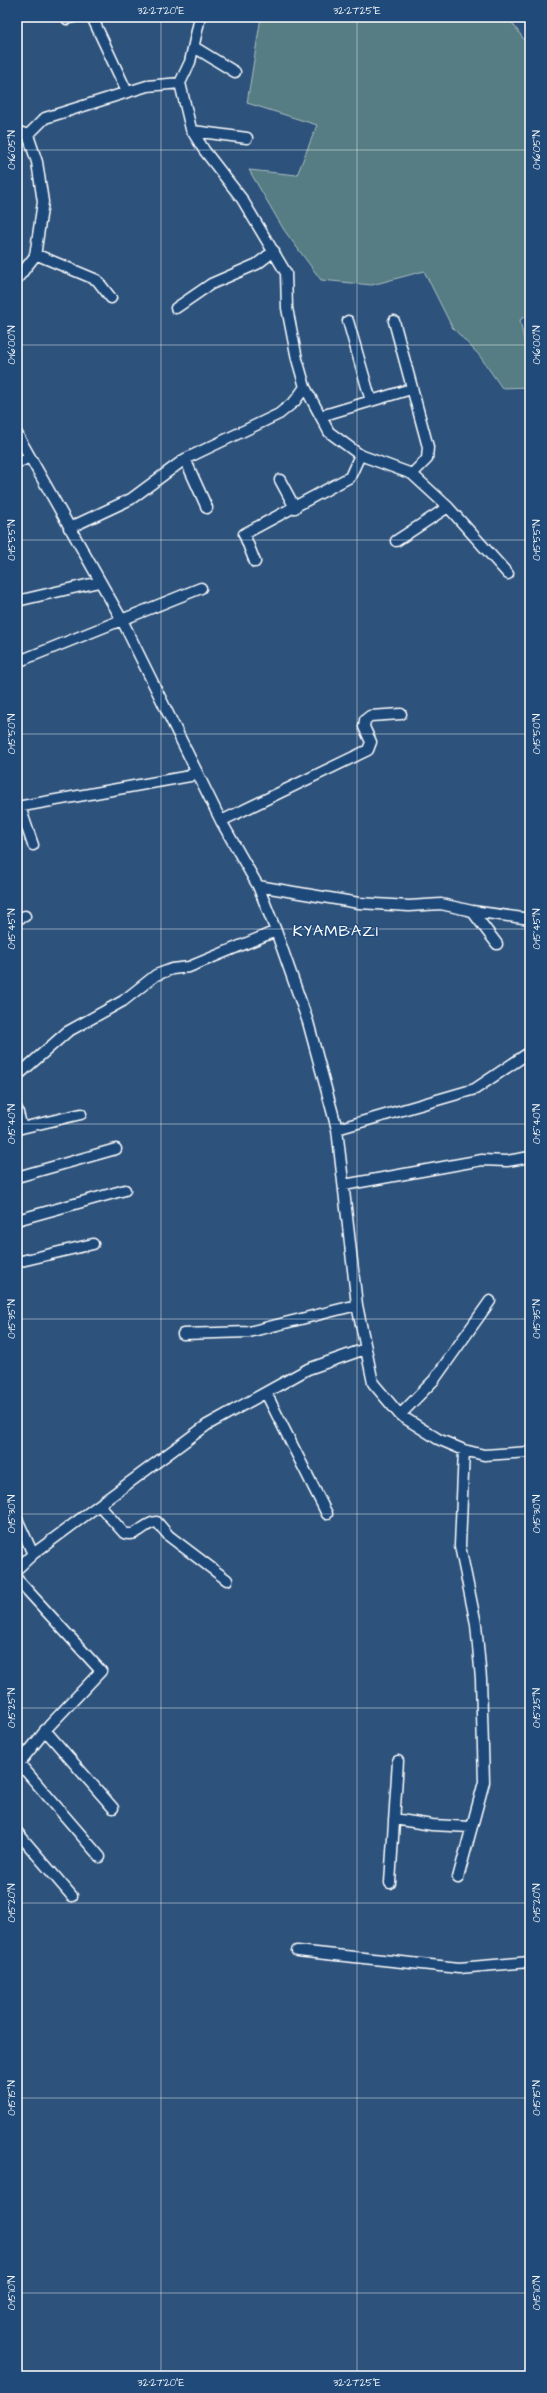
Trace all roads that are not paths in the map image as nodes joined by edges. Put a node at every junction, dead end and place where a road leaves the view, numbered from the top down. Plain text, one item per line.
1 (92, 17) edge
2 (200, 17) edge
3 (194, 47) junction
4 (235, 72) dead end
5 (180, 83) junction
6 (127, 92) junction
7 (17, 131) edge
8 (193, 131) junction
9 (28, 134) junction
10 (247, 138) dead end
11 (274, 250) junction
12 (35, 254) junction
13 (17, 279) edge
14 (111, 298) dead end
15 (176, 308) dead end
16 (348, 321) dead end
17 (394, 321) dead end
18 (305, 387) junction
19 (411, 389) junction
20 (371, 401) junction
21 (321, 416) junction
22 (17, 434) edge
23 (360, 455) junction
24 (30, 457) junction
25 (185, 459) junction
26 (17, 463) edge
27 (412, 474) junction
28 (280, 480) dead end
29 (448, 507) junction
30 (207, 508) dead end
31 (295, 508) junction
32 (69, 528) junction
33 (396, 541) dead end
34 (255, 562) dead end
35 (508, 574) dead end
36 (99, 582) junction
37 (201, 588) dead end
38 (17, 601) edge
39 (122, 620) junction
40 (17, 662) edge
41 (401, 714) dead end
42 (195, 770) junction
43 (18, 807) edge
44 (221, 822) junction
45 (33, 845) dead end
46 (258, 886) junction
47 (472, 912) junction
48 (530, 919) edge
49 (276, 931) junction
50 (497, 944) dead end
51 (530, 1052) edge
52 (17, 1076) edge
53 (17, 1109) edge
54 (82, 1114) dead end
55 (19, 1128) edge
56 (337, 1129) junction
57 (116, 1149) dead end
58 (530, 1157) edge
59 (17, 1177) edge
60 (344, 1185) junction
61 (125, 1190) dead end
62 (17, 1220) edge
63 (93, 1244) dead end
64 (17, 1262) edge
65 (490, 1301) dead end
66 (357, 1305) junction
67 (183, 1334) dead end
68 (365, 1350) junction
69 (266, 1393) junction
70 (400, 1415) junction
71 (464, 1450) junction
72 (530, 1452) edge
73 (99, 1505) junction
74 (327, 1514) dead end
75 (17, 1519) edge
76 (33, 1554) junction
77 (17, 1569) edge
78 (17, 1579) edge
79 (227, 1580) dead end
80 (45, 1730) junction
81 (398, 1761) dead end
82 (18, 1765) edge
83 (113, 1808) dead end
84 (394, 1819) junction
85 (470, 1827) junction
86 (17, 1832) edge
87 (100, 1857) dead end
88 (458, 1878) dead end
89 (390, 1883) dead end
90 (72, 1896) dead end
91 (297, 1951) dead end
92 (530, 1962) edge

1 - 6 street
2 - 3 street
3 - 4 street
3 - 5 street
5 - 6 street
5 - 8 street
6 - 9 street
7 - 9 street
8 - 10 street
8 - 11 street
9 - 12 street
11 - 15 street
11 - 18 street
12 - 13 street
12 - 14 street
16 - 20 street
17 - 19 street
18 - 21 street
18 - 25 street
19 - 20 street
19 - 27 street
20 - 21 street
21 - 23 street
22 - 24 street
23 - 27 street
23 - 31 street
24 - 26 street
24 - 32 street
25 - 30 street
25 - 32 street
27 - 29 street
28 - 31 street
29 - 33 street
29 - 35 street
31 - 34 street
32 - 36 street
36 - 38 street
36 - 39 street
37 - 39 street
39 - 40 street
39 - 42 street
41 - 44 street
42 - 43 street
42 - 44 street
43 - 45 street
44 - 46 street
46 - 47 street
46 - 49 street
47 - 48 street
47 - 50 street
49 - 52 street
49 - 56 street
51 - 56 street
53 - 55 street
54 - 55 street
56 - 60 street
57 - 59 street
58 - 60 street
60 - 66 street
61 - 62 street
63 - 64 street
65 - 70 street
66 - 67 street
66 - 68 street
68 - 69 street
68 - 70 street
69 - 73 street
69 - 74 street
70 - 71 street
71 - 72 street
71 - 85 street
73 - 76 street
73 - 79 street
75 - 76 street
76 - 77 street
78 - 80 street
80 - 82 street
80 - 83 street
81 - 84 street
82 - 87 street
84 - 85 street
84 - 89 street
85 - 88 street
86 - 90 street
91 - 92 street

